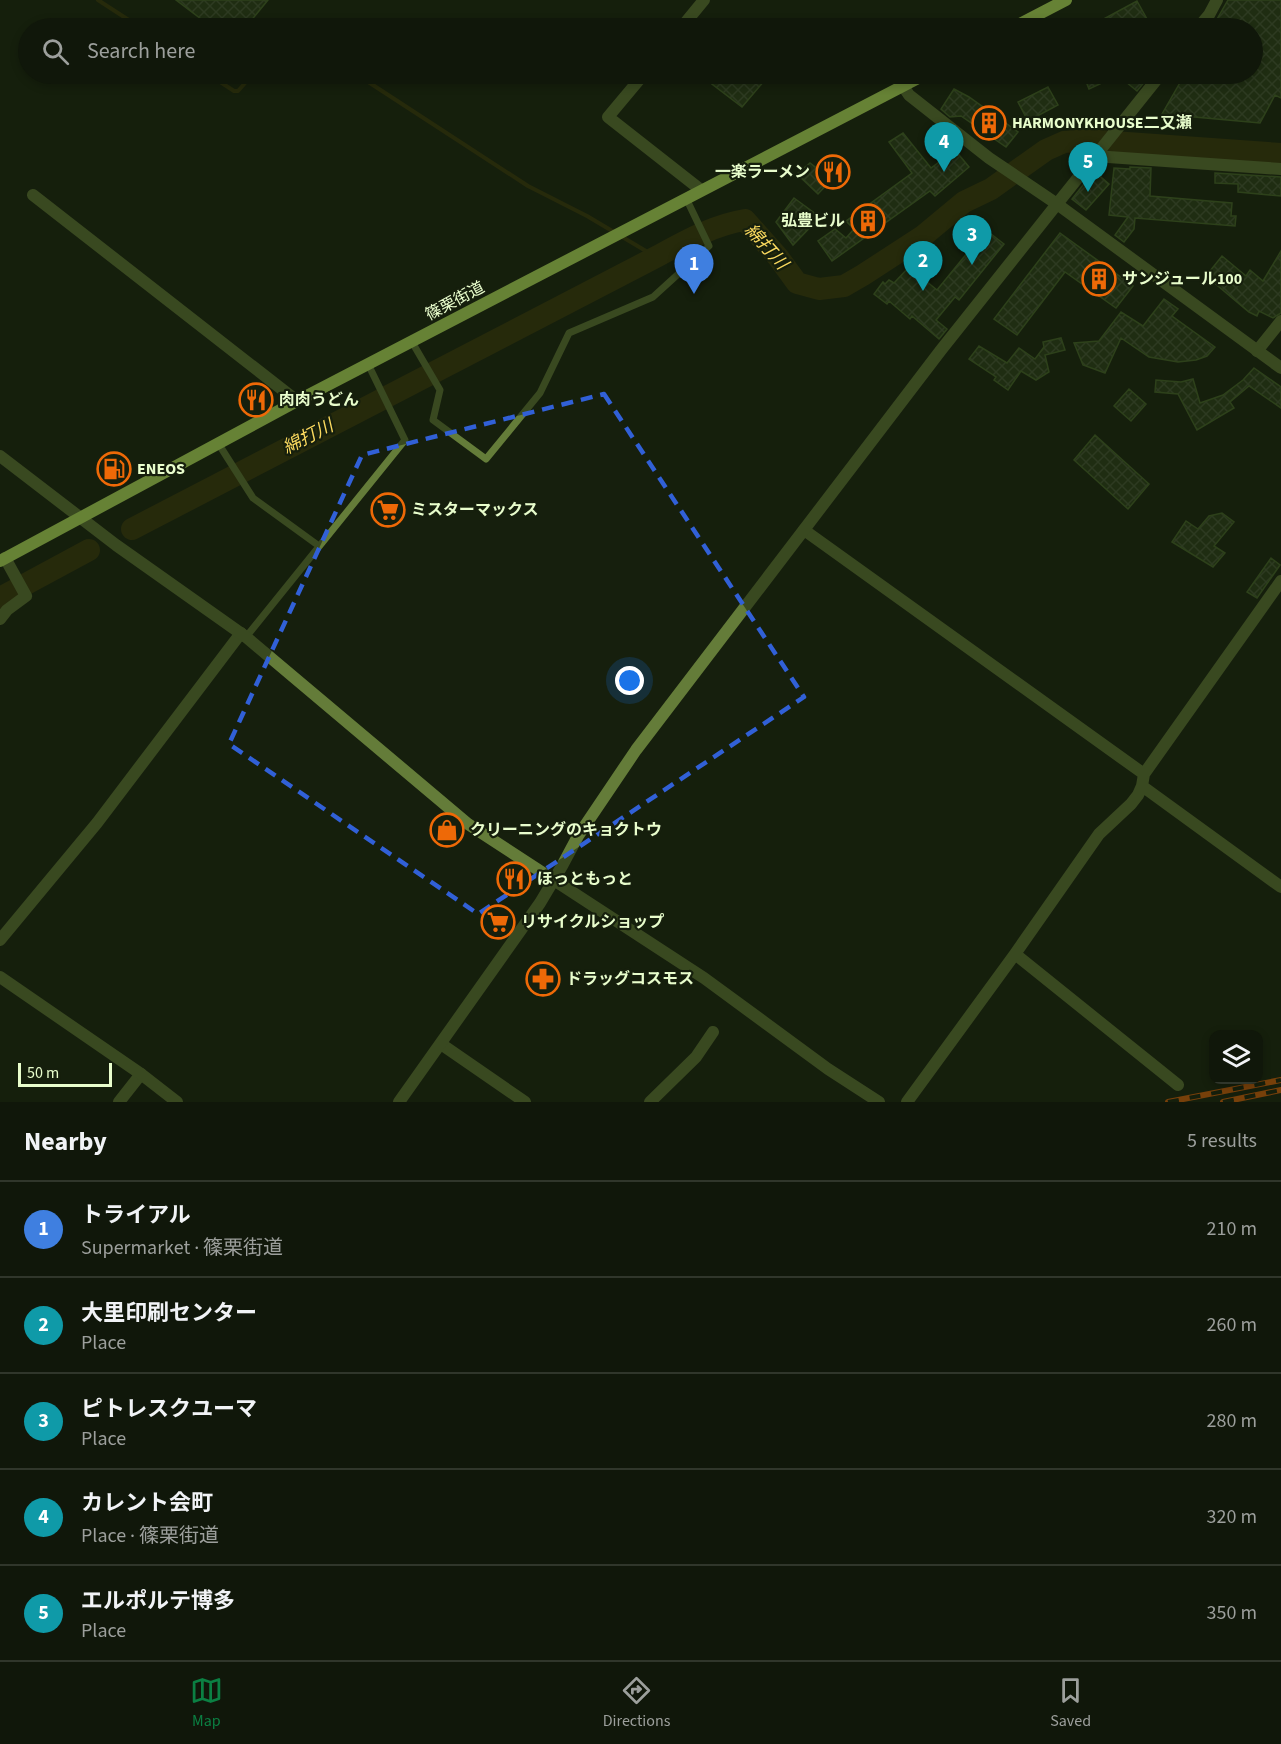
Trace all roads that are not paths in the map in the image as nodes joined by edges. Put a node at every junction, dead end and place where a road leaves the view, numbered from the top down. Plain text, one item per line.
1 (704, 0) edge
2 (1066, 0) edge
3 (1217, 0) edge
4 (689, 18) edge
5 (1031, 18) edge
6 (1206, 18) edge
7 (636, 84) edge
8 (907, 84) edge
9 (1153, 84) edge
10 (903, 86) junction
11 (1097, 151) junction
12 (1281, 169) edge
13 (701, 190) junction
14 (33, 195) dead end
15 (686, 198) junction
16 (1057, 204) junction
17 (1281, 321) edge
18 (412, 342) junction
19 (1257, 351) junction
20 (368, 364) junction
21 (1281, 368) edge
22 (297, 401) junction
23 (218, 443) junction
24 (0, 456) edge
25 (80, 517) junction
26 (804, 530) junction
27 (319, 546) junction
28 (3, 560) edge
29 (1281, 581) edge
30 (0, 619) edge
31 (243, 635) junction
32 (1143, 780) junction
33 (553, 879) junction
34 (1281, 887) edge
35 (0, 940) edge
36 (1015, 954) junction
37 (0, 976) edge
38 (713, 1032) dead end
39 (441, 1044) junction
40 (141, 1074) junction
41 (1178, 1085) dead end
42 (119, 1102) edge
43 (177, 1102) edge
44 (399, 1102) edge
45 (525, 1102) edge
46 (650, 1102) edge
47 (879, 1102) edge
48 (907, 1102) edge

1 - 4 street
2 - 5 main road
3 - 6 street
7 - 13 street
8 - 10 main road, 篠栗街道
9 - 11 street
10 - 13 main road, 篠栗街道
10 - 16 street
11 - 12 street
11 - 16 street
13 - 15 main road, 篠栗街道
14 - 22 street
15 - 18 main road, 篠栗街道
15 - 18 lane
16 - 19 street
16 - 26 street
17 - 19 street
18 - 20 main road, 篠栗街道
19 - 21 street
20 - 22 main road, 篠栗街道
20 - 27 lane
22 - 23 main road, 篠栗街道
23 - 25 main road, 篠栗街道
23 - 27 lane
24 - 25 street
25 - 28 main road, 篠栗街道
25 - 31 street
26 - 32 street
26 - 33 street
27 - 31 lane
28 - 30 street
29 - 32 street
31 - 33 street
31 - 35 street
32 - 34 street
32 - 36 street
33 - 39 street
33 - 47 street
36 - 41 street
36 - 48 street
37 - 40 street
38 - 46 street
39 - 44 street
39 - 45 street
40 - 42 street
40 - 43 street

